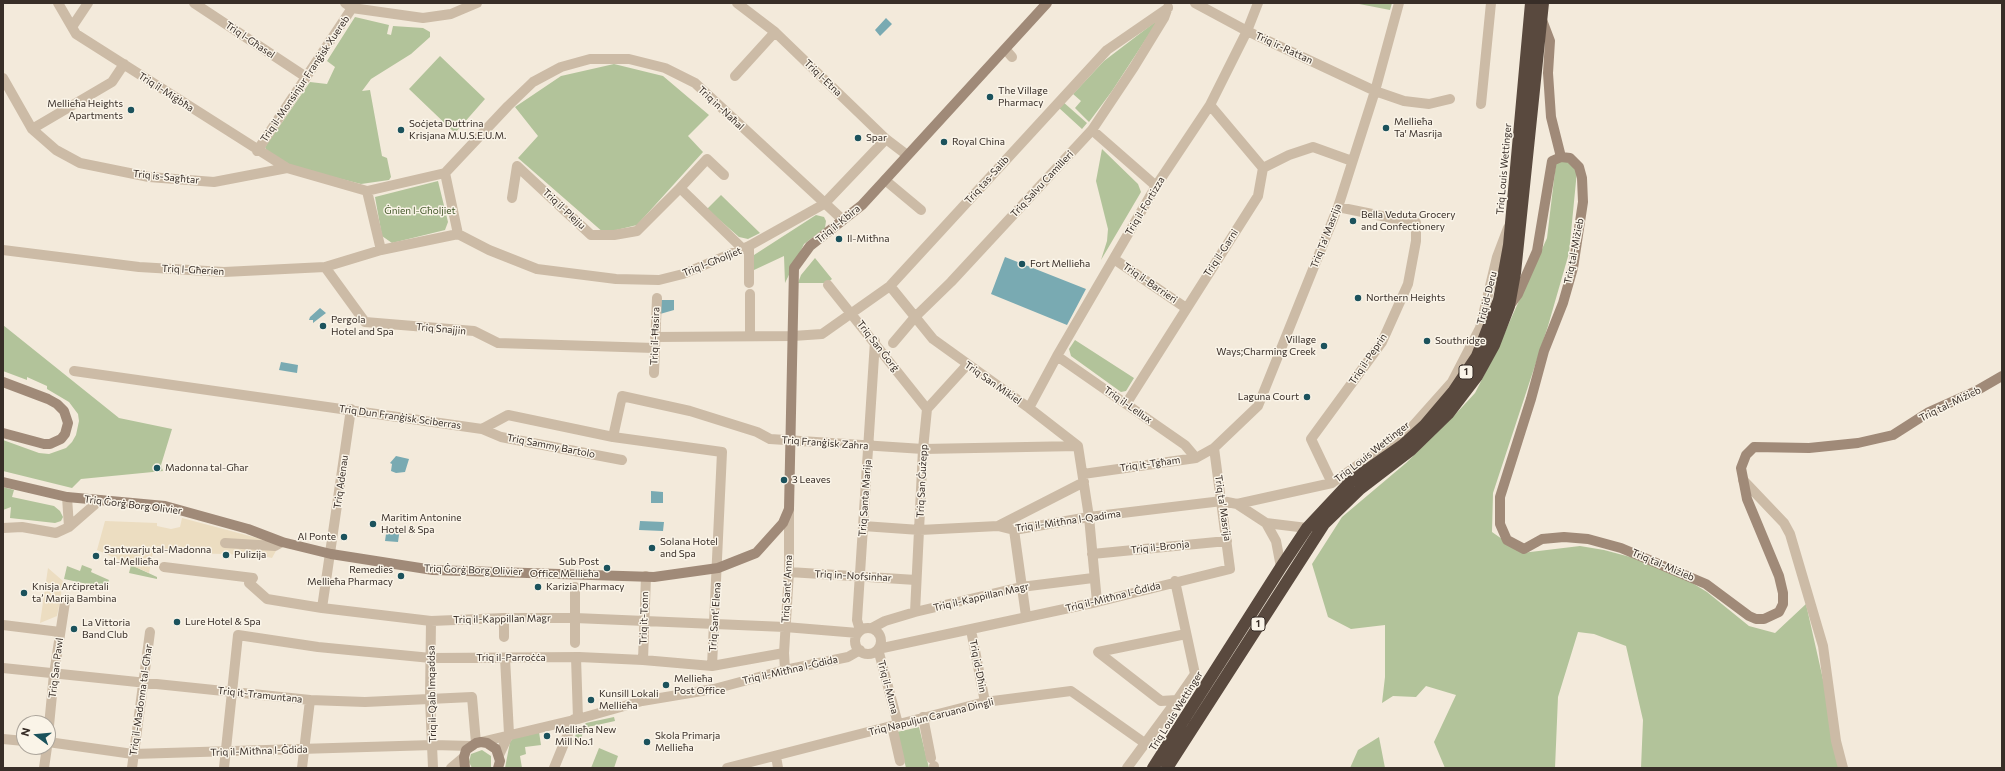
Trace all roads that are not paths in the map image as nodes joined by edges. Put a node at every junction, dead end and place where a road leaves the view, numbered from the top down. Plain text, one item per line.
1 (58, 3) edge
2 (88, 3) edge
3 (194, 3) edge
4 (477, 3) edge
5 (737, 3) edge
6 (1047, 3) edge
7 (1195, 3) edge
8 (1258, 3) edge
9 (1399, 3) edge
10 (1491, 3) edge
11 (1531, 3) edge
12 (1543, 3) edge
13 (348, 5) edge
14 (1168, 5) edge
15 (1542, 18) junction
16 (72, 27) junction
17 (1247, 31) junction
18 (775, 32) junction
19 (124, 64) junction
20 (735, 76) dead end
21 (306, 77) junction
22 (3, 78) edge
23 (1375, 92) junction
24 (1450, 99) dead end
25 (1481, 104) dead end
26 (1210, 105) junction
27 (32, 129) junction
28 (1092, 130) junction
29 (886, 139) junction
30 (257, 150) junction
31 (907, 155) junction
32 (1561, 157) junction
33 (1352, 161) junction
34 (286, 168) junction
35 (1263, 168) junction
36 (445, 174) junction
37 (724, 175) dead end
38 (885, 180) junction
39 (1156, 186) junction
40 (680, 188) junction
41 (367, 191) junction
42 (512, 198) dead end
43 (824, 204) junction
44 (1338, 207) junction
45 (921, 210) dead end
46 (1511, 219) junction
47 (843, 220) junction
48 (458, 234) junction
49 (746, 248) junction
50 (3, 250) edge
51 (381, 250) junction
52 (1114, 259) junction
53 (325, 267) junction
54 (749, 283) dead end
55 (828, 285) dead end
56 (890, 286) junction
57 (750, 294) dead end
58 (657, 298) dead end
59 (1509, 306) junction
60 (1186, 308) junction
61 (852, 313) junction
62 (915, 317) junction
63 (750, 336) junction
64 (793, 336) junction
65 (655, 337) junction
66 (875, 341) junction
67 (893, 343) dead end
68 (654, 348) junction
69 (1057, 356) junction
70 (967, 365) junction
71 (74, 371) dead end
72 (654, 373) dead end
73 (2002, 376) edge
74 (3, 382) edge
75 (1126, 404) junction
76 (1029, 408) junction
77 (351, 409) junction
78 (927, 409) junction
79 (482, 429) junction
80 (3, 433) edge
81 (612, 437) junction
82 (792, 441) junction
83 (868, 446) junction
84 (1078, 446) junction
85 (1214, 448) junction
86 (923, 449) junction
87 (1196, 458) junction
88 (622, 460) dead end
89 (1084, 478) junction
90 (1743, 480) junction
91 (3, 482) edge
92 (1332, 483) junction
93 (67, 497) junction
94 (100, 500) junction
95 (1222, 501) junction
96 (1237, 504) junction
97 (789, 509) junction
98 (1089, 517) junction
99 (1266, 523) junction
100 (863, 526) junction
101 (998, 526) junction
102 (69, 527) junction
103 (3, 528) edge
104 (1307, 528) junction
105 (920, 530) junction
106 (1014, 530) junction
107 (1227, 541) junction
108 (282, 542) junction
109 (225, 543) dead end
110 (331, 554) junction
111 (1092, 554) junction
112 (164, 567) dead end
113 (1281, 567) junction
114 (718, 568) junction
115 (1230, 569) joint
116 (789, 572) junction
117 (860, 575) junction
118 (646, 576) junction
119 (1093, 578) junction
120 (916, 580) junction
121 (1175, 581) junction
122 (575, 587) dead end
123 (1021, 587) junction
124 (65, 602) dead end
125 (1097, 602) junction
126 (322, 608) junction
127 (915, 612) junction
128 (1026, 616) junction
129 (504, 618) junction
130 (575, 618) junction
131 (431, 621) junction
132 (644, 621) junction
133 (715, 624) junction
134 (3, 625) edge
135 (785, 627) junction
136 (872, 628) junction
137 (971, 630) junction
138 (859, 631) junction
139 (60, 632) junction
140 (150, 632) dead end
141 (1186, 634) junction
142 (504, 637) dead end
143 (575, 643) dead end
144 (878, 649) junction
145 (860, 650) junction
146 (784, 654) junction
147 (431, 658) junction
148 (505, 658) junction
149 (576, 658) junction
150 (643, 660) junction
151 (712, 666) junction
152 (3, 668) edge
153 (785, 670) junction
154 (54, 674) junction
155 (142, 684) junction
156 (232, 692) junction
157 (430, 699) junction
158 (310, 700) junction
159 (1177, 700) junction
160 (985, 702) junction
161 (50, 715) edge
162 (923, 717) junction
163 (576, 719) junction
164 (895, 725) junction
165 (509, 734) junction
166 (3, 739) edge
167 (16, 740) edge
168 (56, 743) edge
169 (476, 744) junction
170 (1146, 744) junction
171 (433, 746) junction
172 (304, 749) junction
173 (225, 752) junction
174 (133, 754) junction
175 (46, 755) edge
176 (499, 755) junction
177 (464, 756) junction
178 (776, 756) junction
179 (900, 761) dead end
180 (933, 764) edge
181 (741, 767) edge
182 (44, 768) edge
183 (132, 768) edge
184 (224, 768) edge
185 (302, 768) edge
186 (433, 768) edge
187 (451, 768) edge
188 (465, 768) edge
189 (498, 768) edge
190 (554, 768) edge
191 (727, 768) edge
192 (778, 768) edge
193 (1127, 768) edge
194 (1153, 768) edge
195 (1168, 768) edge
196 (1843, 768) edge

1 - 16 street, Triq il-Miġbħa
2 - 16 street
3 - 21 street, Triq l-Għasel
4 - 13 street
5 - 18 street, Triq l-Etna
6 - 31 main road, Triq il-Kbira
7 - 17 street, Triq ir-Rattan
8 - 17 street, Triq il-Fortizza
9 - 23 street, Triq Ta' Masrija
10 - 25 street
11 - 46 highway, Triq Louis Wettinger / 1
12 - 15 highway, 1
13 - 21 street, Triq il-Monsinjur Franġisk Xuereb
14 - 28 street, Triq Salvu Camilleri
14 - 56 street, Triq tas-Salib
15 - 32 main road
15 - 59 highway, 1
16 - 19 street, Triq il-Miġbħa
17 - 23 street, Triq ir-Rattan
17 - 26 street, Triq il-Fortizza
18 - 20 street
18 - 29 street, Triq l-Etna
19 - 27 street
19 - 30 street, Triq il-Miġbħa
21 - 30 street, Triq il-Monsinjur Franġisk Xuereb
22 - 27 street, Triq is-Sagħtar
23 - 24 street, Triq ir-Rattan
23 - 33 street, Triq Ta' Masrija
26 - 35 street
26 - 39 street, Triq il-Fortizza
27 - 34 street, Triq is-Sagħtar
28 - 39 street
28 - 62 street, Triq Salvu Camilleri
29 - 31 street, Triq l-Etna
29 - 43 street, Triq l-Għoljiet
30 - 34 street, Triq il-Miġbħa
31 - 38 main road, Triq il-Kbira
32 - 59 main road
32 - 90 main road, Triq tal-Miżieb
33 - 35 street
33 - 44 street, Triq Ta' Masrija
34 - 41 street, Triq is-Sagħtar
35 - 60 street, Triq il-Garni
36 - 41 street
36 - 43 street, Triq in-Naħal
36 - 48 street
37 - 40 street, Triq il-Plejju
38 - 45 street
38 - 47 main road, Triq il-Kbira
39 - 52 street, Triq il-Fortizza
40 - 42 street, Triq il-Plejju
40 - 49 street
41 - 51 street
43 - 47 street, Triq in-Naħal
43 - 49 street, Triq l-Għoljiet
44 - 85 street, Triq Ta' Masrija
44 - 92 street, Triq il-Peprin
46 - 92 street, Triq id-Deru
46 - 104 highway, Triq Louis Wettinger / 1
47 - 64 main road, Triq il-Kbira
48 - 49 street, Triq l-Għoljiet
48 - 51 street, Triq l-Għerien
49 - 54 street
50 - 53 street, Triq l-Għerien
51 - 53 street, Triq l-Għerien
52 - 60 street, Triq il-Barrieri
52 - 69 street, Triq il-Fortizza
53 - 68 street, Triq Snajjin
55 - 61 street, Triq San Ġorġ
56 - 61 street, Triq tas-Salib
56 - 62 street, Triq San Mikiel
57 - 63 street
58 - 65 street, Triq il-Ħasira
59 - 195 highway, 1
60 - 75 street, Triq il-Garni
61 - 64 street, Triq tas-Salib
61 - 66 street, Triq San Ġorġ
62 - 67 street, Triq Salvu Camilleri
62 - 70 street, Triq San Mikiel
63 - 64 street
63 - 65 street
64 - 82 main road, Triq il-Kbira
65 - 68 street, Triq il-Ħasira
66 - 78 street, Triq San Ġorġ
66 - 83 street, Triq Santa Marija
68 - 72 street, Triq il-Ħasira
69 - 75 street, Triq il-Lellux
69 - 76 street, Triq il-Fortizza
70 - 76 street, Triq San Mikiel
70 - 78 street
71 - 77 street, Triq Dun Franġisk Sciberras
73 - 90 main road, Triq tal-Miżieb
74 - 80 main road
75 - 87 street, Triq il-Lellux
76 - 84 street, Triq San Mikiel
77 - 79 street, Triq Dun Franġisk Sciberras
77 - 110 street, Triq Adenau
78 - 86 street, Triq San Ġużepp
79 - 81 street
79 - 88 street, Triq Sammy Bartolo
81 - 82 street, Triq Franġisk Zahra
81 - 114 street, Triq Sant' Elena
82 - 83 street, Triq Franġisk Zahra
82 - 97 main road, Triq il-Kbira
83 - 86 street, Triq Franġisk Zahra
83 - 100 street, Triq Santa Marija
84 - 86 street, Triq Franġisk Zahra
84 - 89 street
85 - 87 street, Triq it-Tgħam
85 - 95 street, Triq ta' Masrija
86 - 105 street, Triq San Ġużepp
87 - 89 street, Triq it-Tgħam
89 - 98 street
89 - 101 street, Triq it-Tgħam
90 - 196 street
91 - 93 main road, Triq Ġorġ Borg Olivier
92 - 96 street, Triq id-Deru
93 - 94 main road, Triq Ġorġ Borg Olivier
93 - 102 street
94 - 102 street
94 - 108 main road, Triq Ġorġ Borg Olivier
95 - 96 street, Triq il-Mitħna l-Qadima
95 - 98 street, Triq il-Mitħna l-Qadima
95 - 107 street, Triq ta' Masrija
96 - 99 street, Triq il-Mitħna l-Qadima
97 - 114 main road, Triq Ġorġ Borg Olivier
97 - 116 street, Triq Sant' Anna
98 - 106 street, Triq il-Mitħna l-Qadima
98 - 111 street
99 - 104 street, Triq il-Mitħna l-Qadima
99 - 113 street, Triq il-Mitħna l-Qadima
100 - 105 street, Triq il-Mitħna l-Qadima
100 - 117 street, Triq Santa Marija
101 - 105 street, Triq il-Mitħna l-Qadima
101 - 106 street, Triq il-Mitħna l-Qadima
102 - 103 street
104 - 113 highway, Triq Louis Wettinger / 1
105 - 120 street, Triq San Ġużepp
106 - 123 street
107 - 111 street, Triq il-Bronja
107 - 115 street, Triq ta' Masrija
108 - 109 street
108 - 110 main road, Triq Ġorġ Borg Olivier
110 - 118 main road, Triq Ġorġ Borg Olivier
110 - 126 street, Triq Adenau
111 - 119 street
112 - 126 street, Triq il-Kappillan Magr
113 - 194 highway, Triq Louis Wettinger / 1
114 - 118 main road, Triq Ġorġ Borg Olivier
114 - 133 street, Triq Sant' Elena
115 - 121 street, Triq il-Mitħna l-Ġdida
116 - 117 street, Triq in-Nofsinhar
116 - 135 street, Triq Sant' Anna
117 - 120 street, Triq in-Nofsinhar
117 - 138 street, Triq Santa Marija
118 - 132 street, Triq it-Tonn
119 - 123 street, Triq il-Kappillan Magr
119 - 125 street
120 - 127 street, Triq San Ġużepp
121 - 125 street, Triq il-Mitħna l-Ġdida
121 - 141 street
122 - 130 street
123 - 127 street, Triq il-Kappillan Magr
123 - 128 street
124 - 139 street, Triq San Pawl
125 - 128 street, Triq il-Mitħna l-Ġdida
126 - 131 street, Triq il-Kappillan Magr
127 - 136 street, Triq il-Kappillan Magr
128 - 137 street, Triq il-Mitħna l-Ġdida
129 - 130 street, Triq il-Kappillan Magr
129 - 131 street, Triq il-Kappillan Magr
129 - 142 street
130 - 132 street, Triq il-Kappillan Magr
130 - 143 street
131 - 147 street, Triq il-Qalb Imqaddsa
132 - 133 street, Triq il-Kappillan Magr
132 - 150 street, Triq it-Tonn
133 - 135 street, Triq il-Kappillan Magr
133 - 151 street, Triq Sant' Elena
134 - 139 street
135 - 138 street, Triq il-Kappillan Magr
135 - 146 street, Triq Sant' Anna
136 - 138 street
136 - 144 street
137 - 144 street, Triq il-Mitħna l-Ġdida
137 - 160 street, Triq id-Dħin
138 - 145 street
139 - 154 street, Triq San Pawl
140 - 155 street, Triq il-Madonna tal-Għar
141 - 159 street
141 - 159 street
144 - 145 street
144 - 164 street, Triq il-Muna
145 - 153 street, Triq il-Mitħna l-Ġdida
146 - 151 street, Triq il-Parroċċa
146 - 153 street, Triq Sant' Anna
147 - 148 street, Triq il-Parroċċa
147 - 156 street, Triq il-Parroċċa
147 - 157 street, Triq il-Qalb Imqaddsa
148 - 149 street, Triq il-Parroċċa
148 - 165 street
149 - 150 street, Triq il-Parroċċa
149 - 163 street
150 - 151 street, Triq il-Parroċċa
152 - 154 street, Triq it-Tramuntana
153 - 163 street, Triq il-Mitħna l-Ġdida
154 - 155 street, Triq it-Tramuntana
154 - 161 street, Triq San Pawl
155 - 156 street, Triq it-Tramuntana
155 - 174 street, Triq il-Madonna tal-Għar
156 - 158 street, Triq it-Tramuntana
156 - 173 street
157 - 158 street, Triq it-Tramuntana
157 - 169 street, Triq it-Tramuntana
157 - 171 street, Triq il-Qalb Imqaddsa
158 - 172 street
159 - 170 street
160 - 162 street, Triq Napuljun Caruana Dingli
160 - 170 street, Triq Napuljun Caruana Dingli
162 - 164 street, Triq Napuljun Caruana Dingli
162 - 180 street
163 - 165 street, Triq il-Mitħna l-Ġdida
163 - 190 street
164 - 178 street, Triq Napuljun Caruana Dingli
164 - 179 street, Triq il-Muna
165 - 169 street, Triq il-Mitħna l-Ġdida
165 - 176 street
166 - 167 street
168 - 174 street, Triq il-Mitħna l-Ġdida
169 - 171 street, Triq il-Mitħna l-Ġdida
169 - 176 main road
169 - 177 main road
170 - 193 street
171 - 172 street, Triq il-Mitħna l-Ġdida
171 - 186 street, Triq il-Qalb Imqaddsa
172 - 173 street, Triq il-Mitħna l-Ġdida
172 - 185 street
173 - 174 street, Triq il-Mitħna l-Ġdida
173 - 184 street
174 - 183 street, Triq il-Madonna tal-Għar
175 - 182 street
176 - 189 main road
177 - 187 street
177 - 188 main road
178 - 181 street, Triq Napuljun Caruana Dingli
178 - 192 street
181 - 191 street, Triq Napuljun Caruana Dingli

